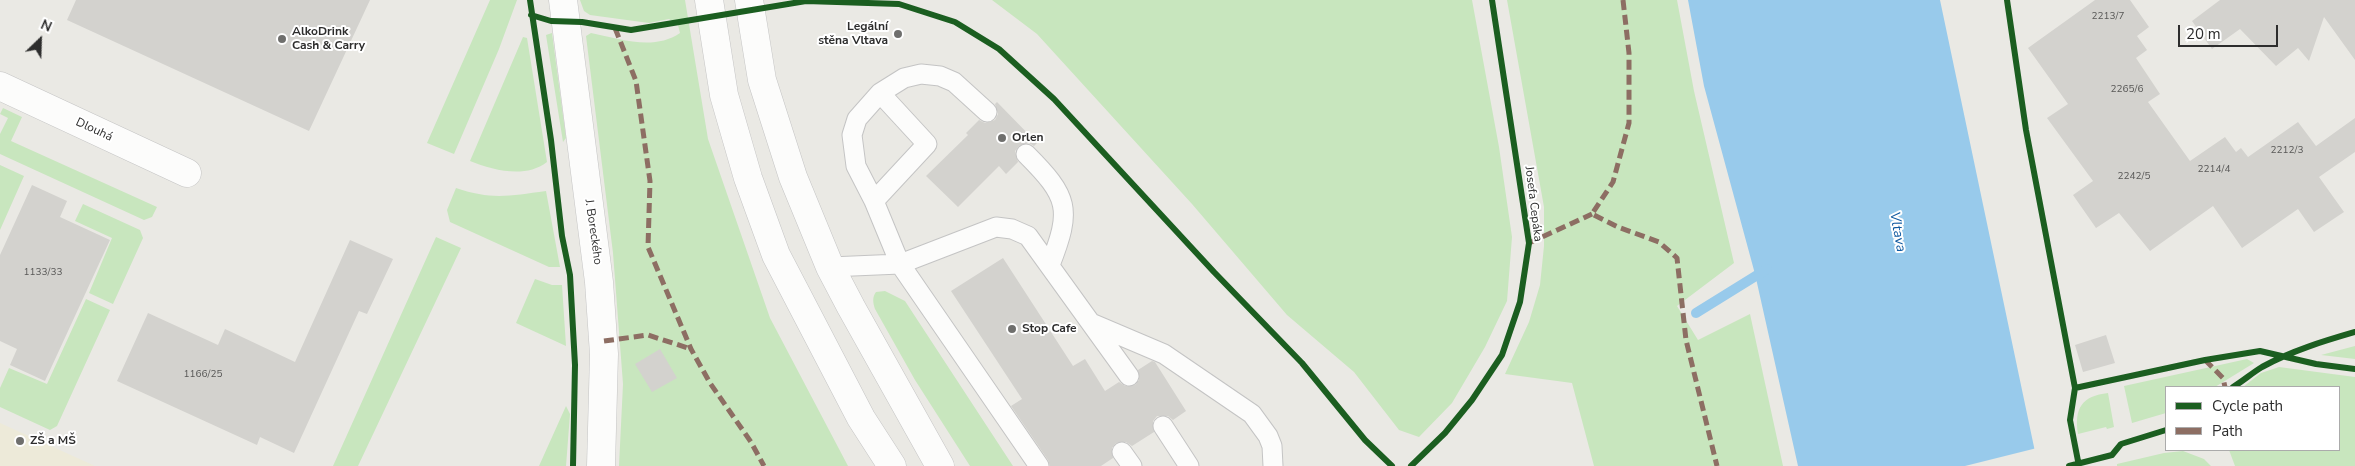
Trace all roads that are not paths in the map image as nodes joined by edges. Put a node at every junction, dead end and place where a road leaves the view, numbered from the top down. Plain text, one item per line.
1 (563, 0) edge
2 (709, 0) edge
3 (749, 0) edge
4 (0, 86) edge
5 (880, 93) junction
6 (987, 112) dead end
7 (1026, 154) dead end
8 (187, 174) dead end
9 (874, 201) junction
10 (900, 264) junction
11 (1050, 265) junction
12 (830, 267) junction
13 (1091, 323) junction
14 (1129, 376) dead end
15 (1163, 426) dead end
16 (601, 466) edge
17 (892, 466) edge
18 (940, 466) edge
19 (1039, 466) edge
20 (1189, 466) edge
21 (1272, 466) edge

1 - 16 main road, J. Boreckého
2 - 17 main road
3 - 12 main road
4 - 8 main road, Dlouhá
5 - 6 lane
5 - 9 lane
5 - 9 lane
7 - 11 lane
9 - 10 lane
10 - 11 lane
10 - 12 lane
10 - 19 lane
11 - 13 lane
12 - 18 main road
13 - 14 lane
13 - 21 lane
15 - 20 lane

